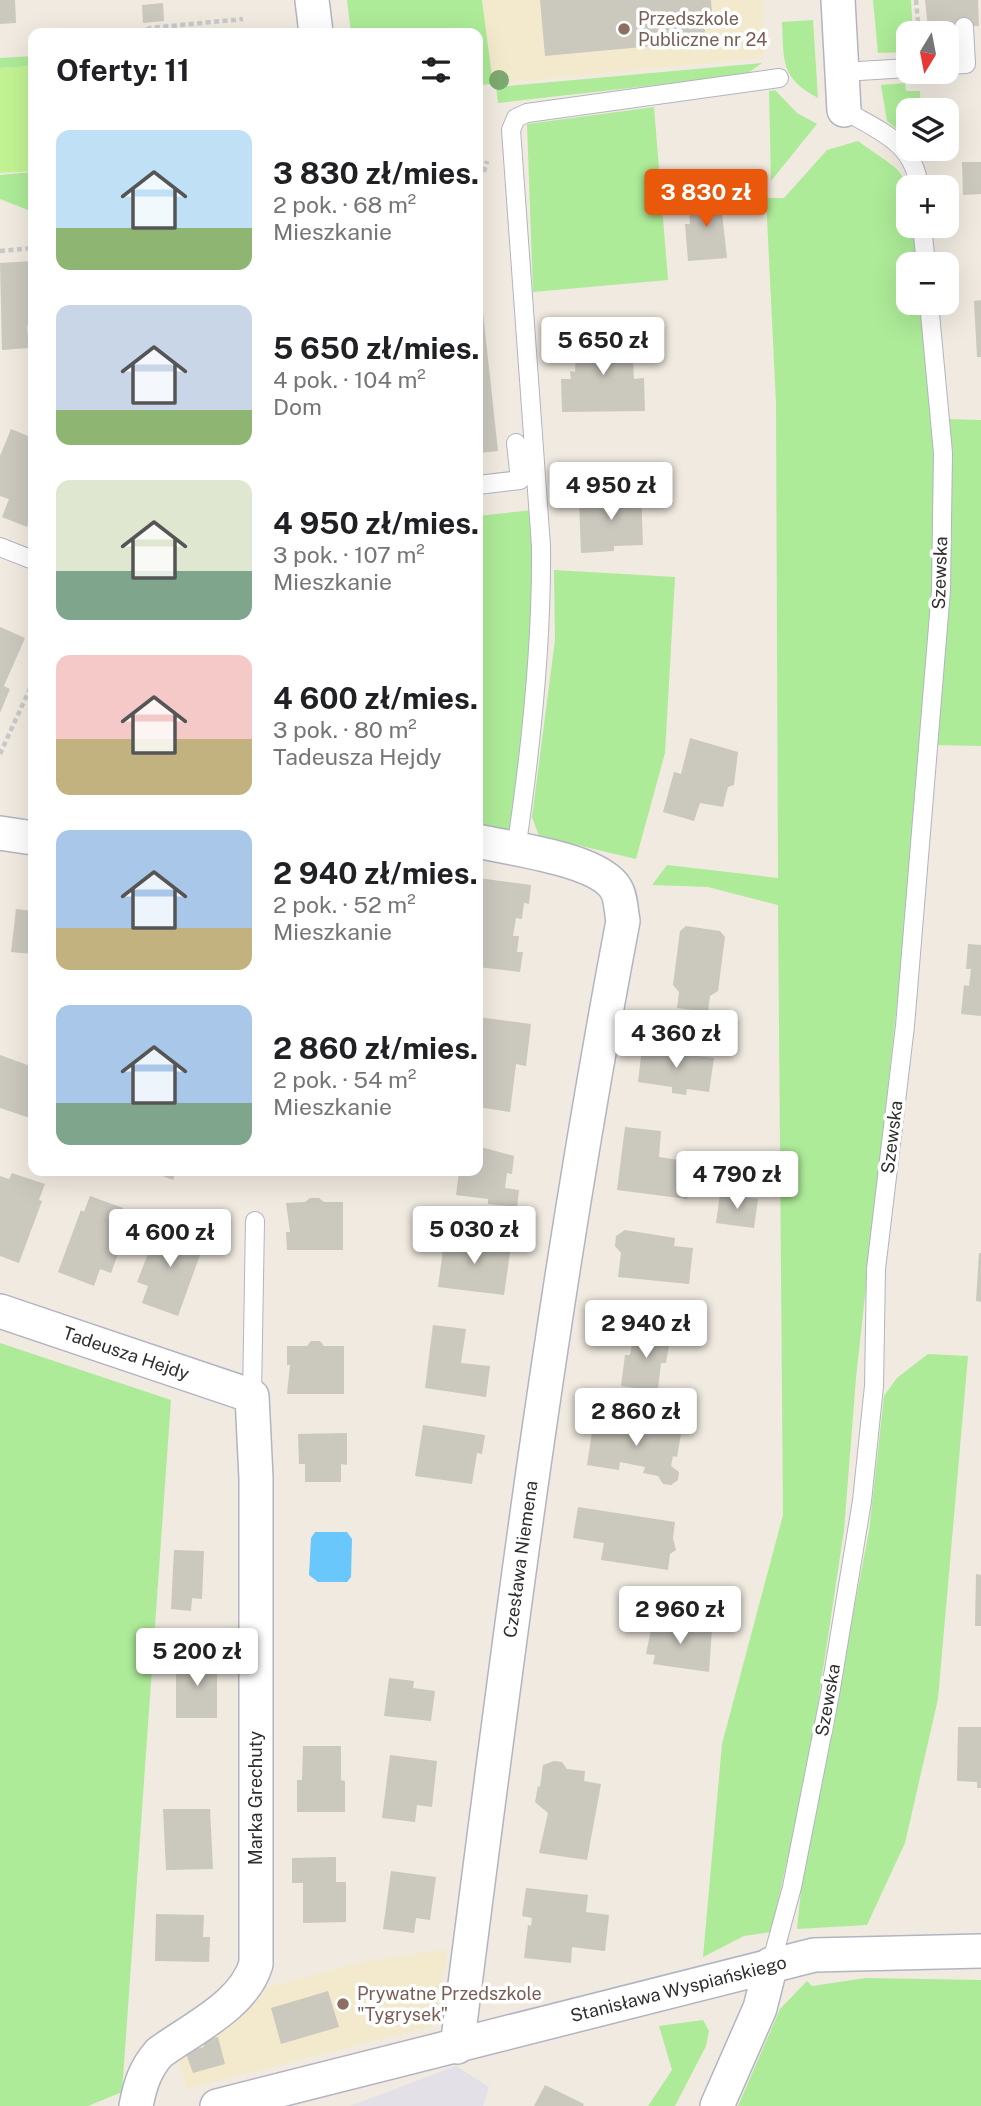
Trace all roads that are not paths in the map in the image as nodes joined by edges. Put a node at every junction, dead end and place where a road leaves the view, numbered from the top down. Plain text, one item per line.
1 (312, 0) edge
2 (838, 0) edge
3 (964, 27) dead end
4 (315, 28) edge
5 (959, 64) edge
6 (896, 69) edge
7 (843, 72) junction
8 (779, 78) dead end
9 (844, 110) joint
10 (918, 175) edge
11 (930, 315) edge
12 (516, 443) dead end
13 (483, 484) edge
14 (0, 547) edge
15 (28, 558) edge
16 (483, 842) edge
17 (516, 850) junction
18 (256, 1221) dead end
19 (0, 1311) edge
20 (252, 1396) junction
21 (981, 1951) edge
22 (772, 1964) junction
23 (457, 2047) junction
24 (317, 2094) edge
25 (136, 2106) edge
26 (217, 2106) edge
27 (717, 2106) edge

1 - 4 street
2 - 7 street
3 - 5 lane
6 - 7 lane
7 - 9 street
8 - 17 lane
9 - 10 lane
11 - 22 lane, Szewska
12 - 13 lane
14 - 15 lane
16 - 17 street, Czesława Niemena
17 - 23 street, Czesława Niemena
18 - 20 lane
19 - 20 street, Tadeusza Hejdy
20 - 25 street, Marka Grechuty
21 - 22 street, Stanisława Wyspiańskiego
22 - 23 street, Stanisława Wyspiańskiego
22 - 27 street
23 - 24 street, Stanisława Wyspiańskiego
24 - 26 street, Stanisława Wyspiańskiego

